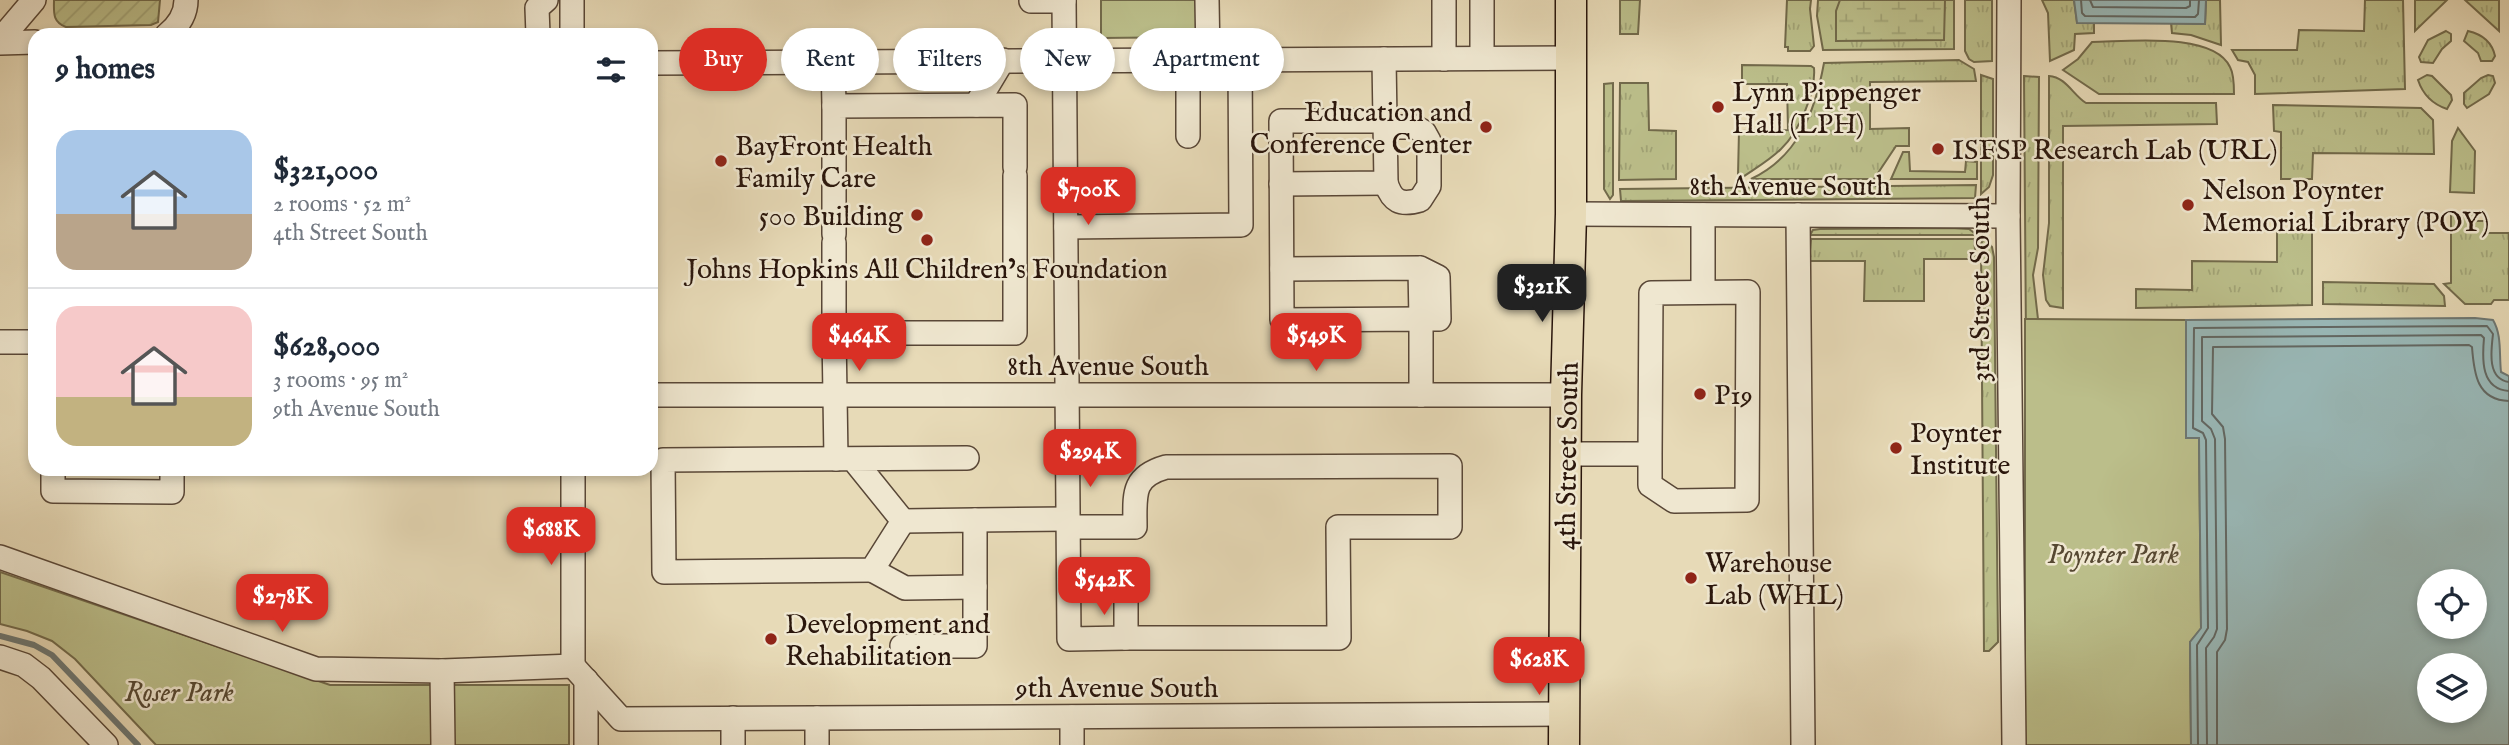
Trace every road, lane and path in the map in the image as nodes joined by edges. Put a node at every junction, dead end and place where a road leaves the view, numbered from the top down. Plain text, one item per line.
1 (34, 0) edge
2 (186, 0) edge
3 (546, 0) edge
4 (572, 0) edge
5 (1064, 0) edge
6 (1207, 0) edge
7 (1444, 0) edge
8 (1482, 0) edge
9 (1571, 0) edge
10 (2009, 0) edge
11 (1031, 1) edge
12 (174, 28) edge
13 (538, 28) edge
14 (572, 28) edge
15 (1064, 28) edge
16 (1203, 28) edge
17 (0, 41) edge
18 (28, 42) edge
19 (1384, 58) junction
20 (1444, 58) junction
21 (1482, 58) junction
22 (1571, 58) junction
23 (1284, 59) edge
24 (781, 62) edge
25 (658, 63) edge
26 (834, 91) edge
27 (985, 91) edge
28 (1065, 91) edge
29 (1194, 91) edge
30 (1240, 91) edge
31 (834, 106) junction
32 (976, 106) junction
33 (1385, 124) junction
34 (1188, 136) dead end
35 (1386, 183) junction
36 (1281, 184) junction
37 (1571, 215) junction
38 (1703, 215) junction
39 (1798, 215) junction
40 (2008, 216) junction
41 (1066, 227) junction
42 (1282, 269) junction
43 (1703, 292) junction
44 (1421, 319) junction
45 (834, 333) junction
46 (0, 341) edge
47 (28, 342) edge
48 (658, 395) edge
49 (835, 395) junction
50 (1068, 395) junction
51 (1421, 395) junction
52 (1566, 395) junction
53 (1565, 454) junction
54 (1650, 454) junction
55 (967, 458) dead end
56 (844, 459) junction
57 (53, 476) edge
58 (172, 476) edge
59 (573, 476) edge
60 (975, 520) junction
61 (903, 521) junction
62 (1068, 523) junction
63 (0, 557) edge
64 (872, 570) junction
65 (1069, 584) junction
66 (975, 587) junction
67 (1126, 638) junction
68 (902, 646) dead end
69 (0, 657) edge
70 (442, 671) junction
71 (580, 673) junction
72 (1564, 714) junction
73 (1072, 717) junction
74 (733, 718) junction
75 (817, 718) junction
76 (106, 745) edge
77 (443, 745) edge
78 (586, 745) edge
79 (733, 745) edge
80 (817, 745) edge
81 (1072, 745) edge
82 (1564, 745) edge
83 (1803, 745) edge
84 (2014, 745) edge

1 - 17 street
2 - 12 street
3 - 13 street
4 - 14 street
5 - 11 street
5 - 15 street
6 - 16 street
7 - 20 street
8 - 21 street
9 - 22 main road, 4th Street South
10 - 40 street, 3rd Street South
17 - 18 street
19 - 20 street
19 - 23 street
19 - 33 street
20 - 21 street
21 - 22 street
22 - 37 main road, 4th Street South
24 - 25 street
26 - 31 street
27 - 32 street
28 - 41 street
29 - 34 street
30 - 41 street
31 - 32 street
31 - 45 street
32 - 45 street
33 - 35 street
33 - 35 street
33 - 36 street
35 - 36 street
36 - 42 street
37 - 38 street, 8th Avenue South
37 - 52 main road, 4th Street South
38 - 39 street, 8th Avenue South
38 - 43 street
39 - 40 street, 8th Avenue South
39 - 83 street
40 - 84 street, 3rd Street South
41 - 50 street
42 - 44 street
42 - 44 street
43 - 54 street
43 - 54 street
44 - 51 street
45 - 49 street
46 - 47 street
48 - 49 street, 8th Avenue South
49 - 50 street, 8th Avenue South
49 - 56 street
50 - 51 street, 8th Avenue South
50 - 62 street
51 - 52 street, 8th Avenue South
52 - 53 main road, 4th Street South
53 - 54 street
53 - 72 main road, 4th Street South
55 - 56 street
56 - 61 street
56 - 64 street
57 - 58 street
59 - 71 street
60 - 61 street
60 - 62 street
60 - 66 street
61 - 64 street
62 - 65 street
62 - 67 street
63 - 70 street
64 - 66 street
65 - 67 street
65 - 67 street
66 - 68 street
69 - 76 street
70 - 71 street
70 - 77 street
71 - 74 street, 9th Avenue South
71 - 78 street
72 - 73 street, 9th Avenue South
72 - 82 main road, 4th Street South
73 - 75 street, 9th Avenue South
73 - 81 street
74 - 75 street, 9th Avenue South
74 - 79 street
75 - 80 street

